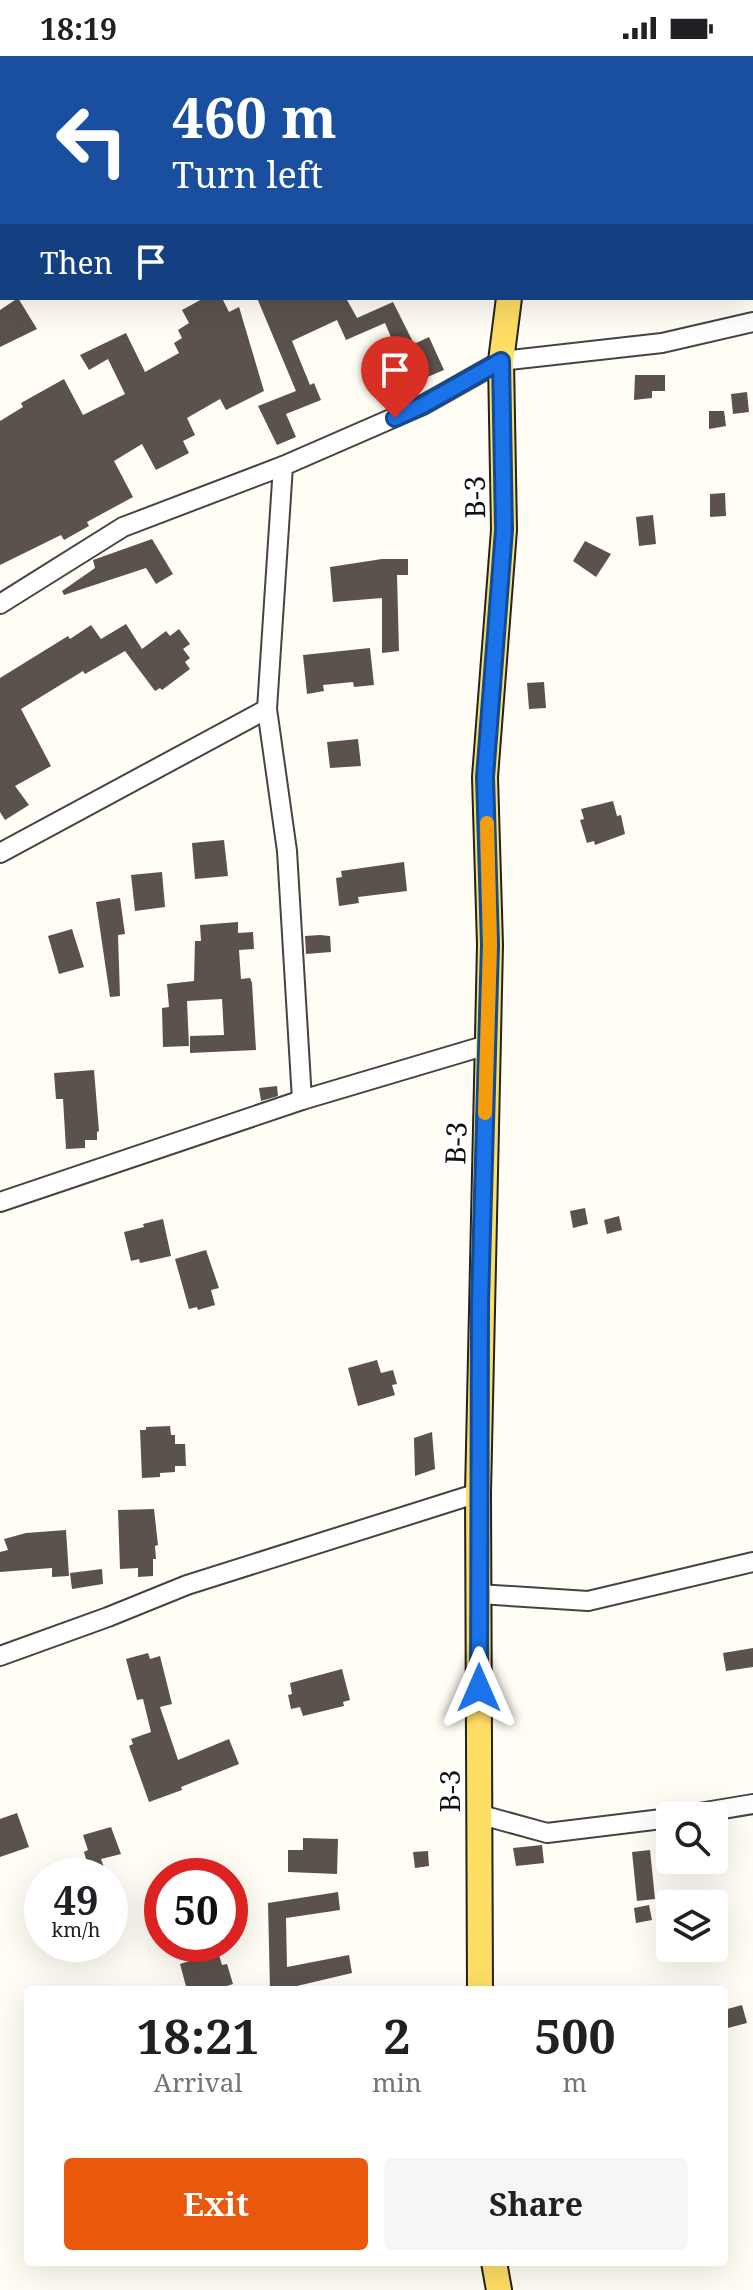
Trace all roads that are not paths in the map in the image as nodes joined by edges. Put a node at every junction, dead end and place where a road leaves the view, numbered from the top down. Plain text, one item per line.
1 (509, 300) edge
2 (753, 322) edge
3 (501, 361) junction
4 (283, 466) junction
5 (0, 604) edge
6 (267, 709) junction
7 (0, 853) edge
8 (487, 1045) junction
9 (302, 1100) junction
10 (0, 1202) edge
11 (478, 1493) junction
12 (753, 1562) edge
13 (479, 1594) junction
14 (0, 1656) edge
15 (753, 1804) edge
16 (728, 1808) edge
17 (478, 1814) junction
18 (656, 1820) edge
19 (480, 1986) edge
20 (495, 2266) edge
21 (499, 2290) edge

1 - 3 main road, B-3
2 - 3 street
3 - 4 street
3 - 8 main road, B-3
4 - 5 street
4 - 6 street
6 - 7 street
6 - 9 street
8 - 9 street
8 - 11 main road, B-3
9 - 10 street
11 - 13 main road, B-3
11 - 14 street
12 - 13 street
13 - 17 main road, B-3
15 - 16 street
17 - 18 street
17 - 19 main road, B-3
20 - 21 main road

